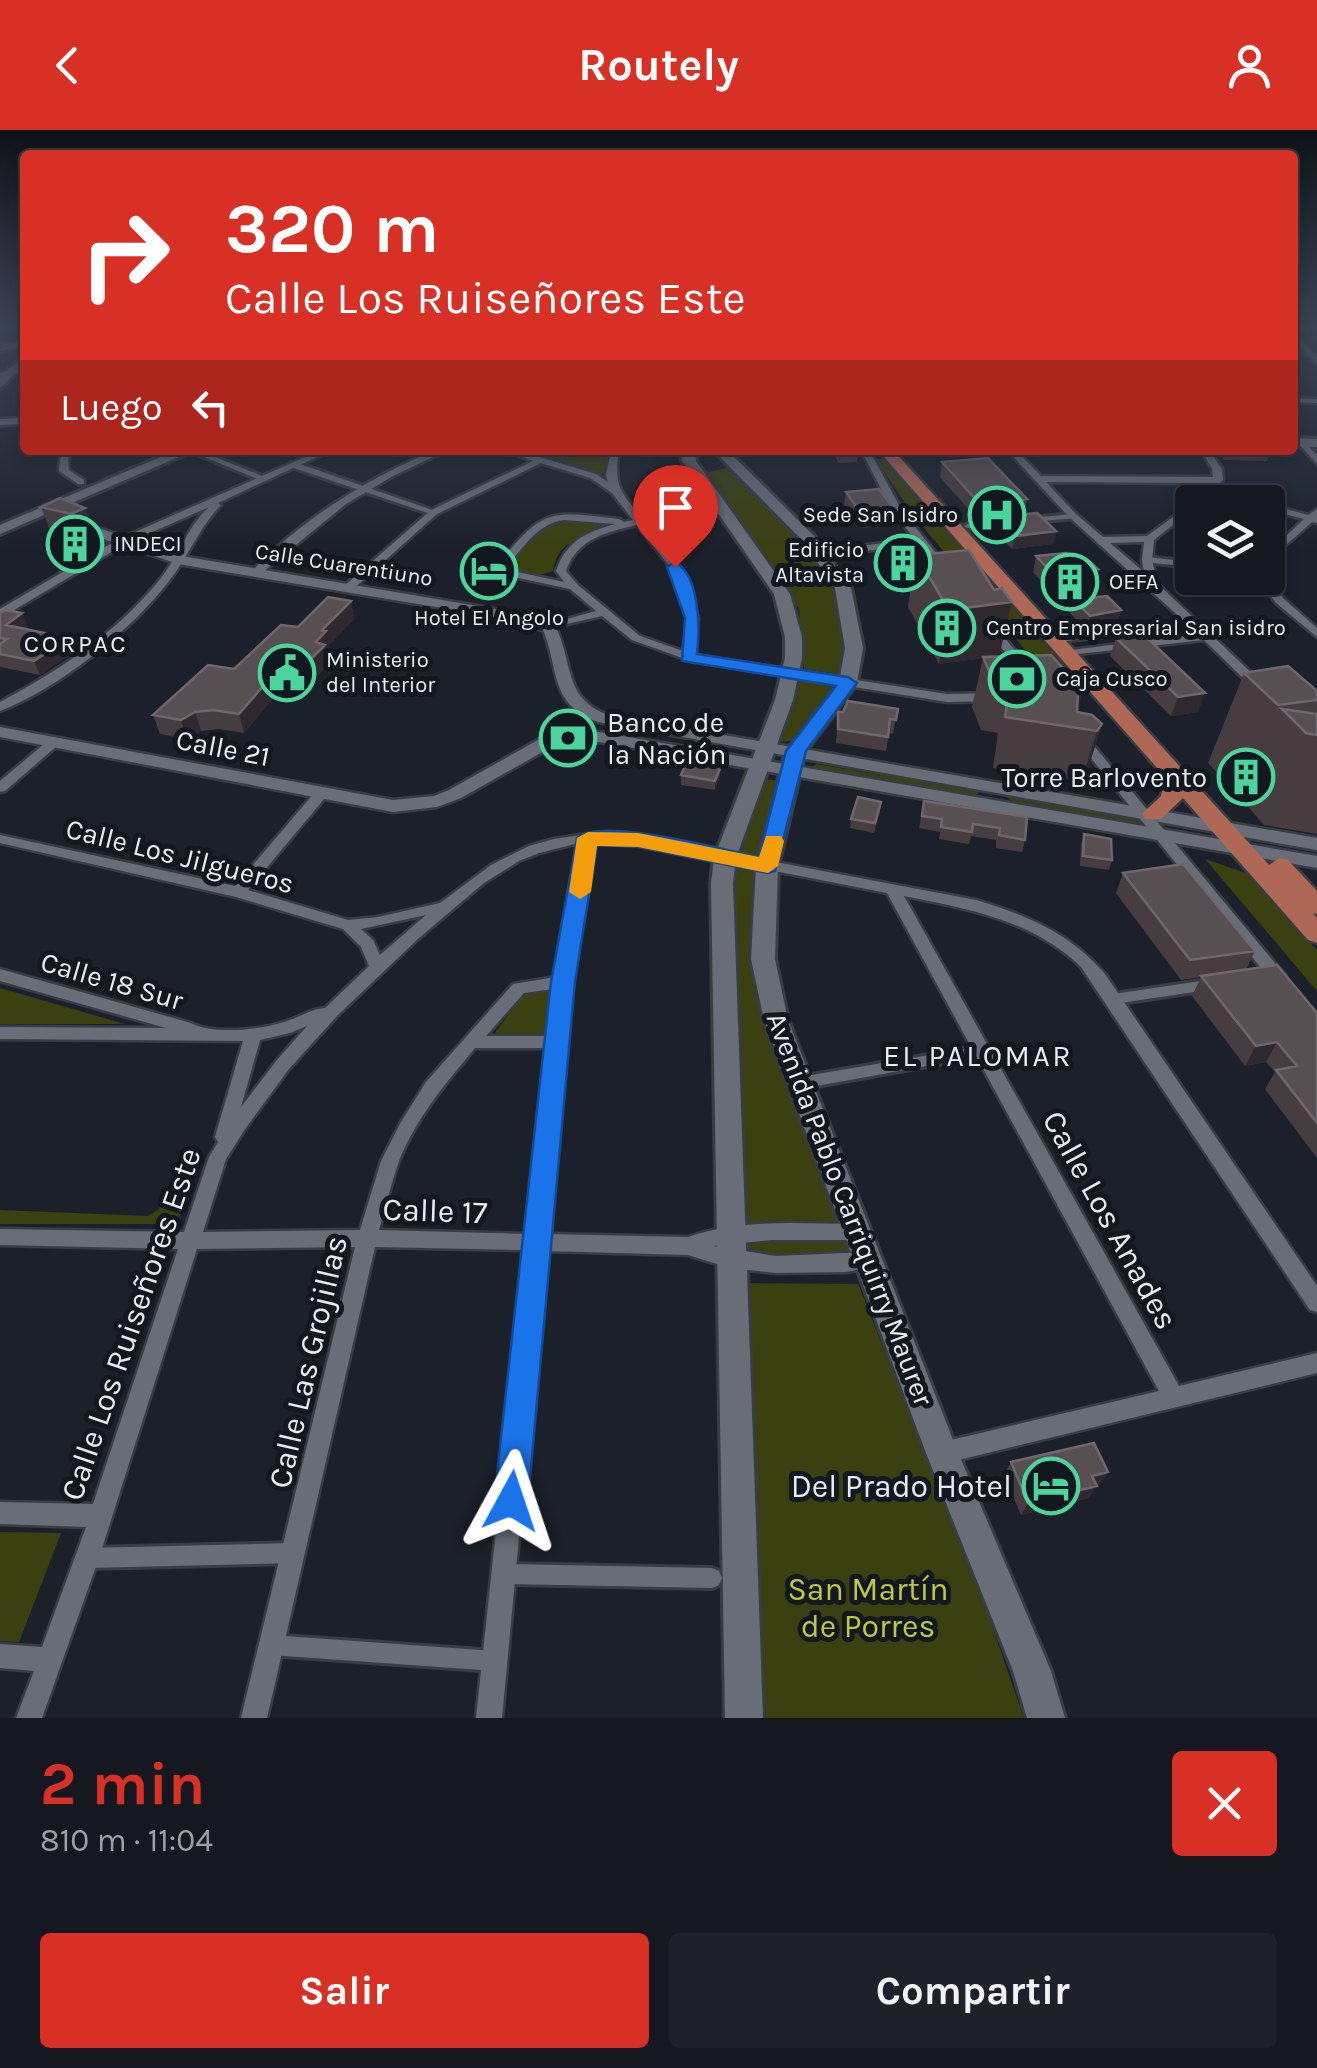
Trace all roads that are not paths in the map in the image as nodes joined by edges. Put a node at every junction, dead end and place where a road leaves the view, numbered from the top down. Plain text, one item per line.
1 (1304, 440) edge
2 (67, 455) edge
3 (154, 455) edge
4 (173, 455) edge
5 (203, 455) edge
6 (317, 455) edge
7 (433, 455) edge
8 (520, 455) edge
9 (612, 455) edge
10 (690, 455) edge
11 (724, 455) edge
12 (886, 455) edge
13 (887, 455) edge
14 (887, 455) edge
15 (1016, 455) edge
16 (1208, 455) edge
17 (1317, 461) edge
18 (536, 462) junction
19 (294, 465) junction
20 (733, 466) junction
21 (131, 467) junction
22 (696, 471) junction
23 (611, 475) junction
24 (593, 476) junction
25 (264, 478) junction
26 (1037, 478) junction
27 (1093, 480) junction
28 (1190, 480) junction
29 (1218, 480) junction
30 (81, 482) junction
31 (1198, 485) edge
32 (1215, 485) edge
33 (359, 488) junction
34 (615, 491) junction
35 (234, 492) junction
36 (1058, 501) junction
37 (725, 510) junction
38 (40, 511) junction
39 (1285, 511) edge
40 (0, 512) edge
41 (434, 512) junction
42 (1073, 516) junction
43 (1315, 517) edge
44 (1175, 519) edge
45 (0, 521) edge
46 (638, 523) junction
47 (968, 526) junction
48 (0, 530) edge
49 (1103, 540) junction
50 (1149, 540) junction
51 (120, 542) junction
52 (920, 542) junction
53 (1285, 543) edge
54 (820, 554) junction
55 (178, 560) junction
56 (1146, 560) junction
57 (1175, 564) edge
58 (561, 571) junction
59 (254, 574) junction
60 (541, 580) junction
61 (955, 584) edge
62 (1152, 584) junction
63 (574, 587) junction
64 (347, 589) junction
65 (1275, 595) edge
66 (604, 612) junction
67 (978, 612) edge
68 (0, 614) edge
69 (1193, 623) junction
70 (549, 627) junction
71 (1317, 634) edge
72 (1207, 636) junction
73 (690, 637) junction
74 (652, 646) junction
75 (1068, 646) junction
76 (688, 658) junction
77 (792, 674) junction
78 (1036, 682) edge
79 (848, 683) junction
80 (1264, 692) edge
81 (1007, 696) edge
82 (0, 707) edge
83 (1072, 726) edge
84 (0, 732) edge
85 (626, 732) junction
86 (54, 742) junction
87 (762, 754) junction
88 (793, 760) junction
89 (1175, 778) junction
90 (0, 788) edge
91 (320, 795) junction
92 (992, 796) junction
93 (1148, 813) junction
94 (1222, 827) junction
95 (1163, 836) junction
96 (588, 838) junction
97 (0, 839) edge
98 (1245, 840) junction
99 (552, 844) junction
100 (1317, 844) edge
101 (1269, 854) junction
102 (725, 858) junction
103 (1317, 862) edge
104 (585, 863) junction
105 (768, 866) junction
106 (892, 888) junction
107 (238, 892) junction
108 (942, 898) junction
109 (449, 903) junction
110 (1317, 906) edge
111 (907, 915) junction
112 (348, 924) junction
113 (1317, 934) edge
114 (377, 967) junction
115 (0, 976) edge
116 (1257, 978) edge
117 (1280, 981) joint
118 (563, 982) junction
119 (1222, 983) edge
120 (1114, 999) junction
121 (331, 1008) junction
122 (0, 1033) edge
123 (210, 1034) junction
124 (253, 1035) junction
125 (470, 1042) junction
126 (557, 1042) junction
127 (982, 1050) junction
128 (800, 1083) junction
129 (218, 1157) junction
130 (856, 1232) junction
131 (0, 1237) edge
132 (367, 1238) junction
133 (189, 1240) junction
134 (534, 1244) junction
135 (729, 1247) junction
136 (868, 1261) junction
137 (1317, 1303) edge
138 (1317, 1363) edge
139 (1174, 1397) junction
140 (942, 1453) junction
141 (0, 1513) edge
142 (101, 1516) junction
143 (294, 1554) junction
144 (86, 1558) junction
145 (505, 1574) junction
146 (712, 1578) dead end
147 (271, 1645) junction
148 (0, 1656) edge
149 (50, 1660) junction
150 (495, 1661) junction
151 (29, 1718) edge
152 (254, 1718) edge
153 (488, 1718) edge
154 (744, 1718) edge
155 (1046, 1718) edge

1 - 17 street
2 - 30 street
3 - 21 main road
4 - 21 main road
5 - 25 street
6 - 19 street
7 - 33 street
8 - 18 street
9 - 23 street
10 - 22 main road, Avenida Pablo Carriquirry Maurer
11 - 20 main road
12 - 52 street
13 - 47 main road
14 - 75 main road
15 - 26 street
16 - 29 street
18 - 24 street
18 - 41 street
19 - 25 street
19 - 33 street
20 - 22 main road
20 - 54 main road
21 - 30 main road
21 - 38 main road
22 - 37 main road, Avenida Pablo Carriquirry Maurer
23 - 24 street
23 - 34 street
24 - 34 street
25 - 35 street
26 - 27 street
26 - 36 street
27 - 28 street
27 - 36 street
28 - 29 street
28 - 31 street
29 - 32 street
30 - 40 main road
30 - 45 main road
33 - 41 street
33 - 59 street
34 - 46 street
35 - 51 street
35 - 55 street
36 - 42 street
37 - 46 street
37 - 77 main road, Avenida Pablo Carriquirry Maurer
38 - 48 main road
38 - 51 street, Calle Cuarentiuno
39 - 43 street
41 - 64 street
42 - 47 street
42 - 49 street
43 - 53 street
44 - 50 street
46 - 58 street
46 - 60 street
46 - 73 street
47 - 75 main road
49 - 50 street
49 - 62 street
50 - 56 street
51 - 55 street, Calle Cuarentiuno
51 - 68 street
52 - 54 street
52 - 61 street
54 - 79 main road
55 - 59 street, Calle Cuarentiuno
55 - 82 street
56 - 57 street
56 - 62 street
58 - 60 street
58 - 63 street
59 - 64 street, Calle Cuarentiuno
60 - 63 street
62 - 69 street
63 - 66 street
64 - 70 street, Calle Cuarentiuno
65 - 71 street
66 - 70 street
66 - 74 street
67 - 78 street
69 - 72 street
69 - 75 street
70 - 85 street
72 - 75 street
72 - 80 street
73 - 74 street
73 - 76 street
74 - 76 street
75 - 89 main road
75 - 98 main road
76 - 77 street
77 - 79 street
77 - 87 main road, Avenida Pablo Carriquirry Maurer
79 - 81 street
79 - 88 main road, Avenida Pablo Carriquirry Maurer
83 - 93 street
84 - 86 street, Calle 21
85 - 87 street
85 - 91 street, Calle 21
86 - 90 street
86 - 91 street, Calle 21
87 - 88 street
87 - 102 main road, Avenida Pablo Carriquirry Maurer
88 - 92 street
88 - 105 main road, Avenida Pablo Carriquirry Maurer
89 - 93 main road
89 - 94 main road
91 - 107 street
92 - 93 street
92 - 95 street
93 - 94 street
93 - 95 street
94 - 98 main road
95 - 98 street
95 - 117 street
96 - 99 street, Calle Los Ruiseñores Este
96 - 102 street, Calle Los Ruiseñores Este
96 - 104 street
97 - 107 street, Calle Los Jilgueros
98 - 100 street
98 - 101 main road
98 - 113 main road
99 - 104 street
99 - 109 street, Calle Los Ruiseñores Este
101 - 103 street
101 - 110 main road
102 - 105 street, Calle Los Ruiseñores Este
102 - 135 main road, Avenida Pablo Carriquirry Maurer
104 - 118 street
105 - 106 street, Calle Los Ruiseñores Este
105 - 128 main road, Avenida Pablo Carriquirry Maurer
106 - 108 street, Calle Los Ruiseñores Este
106 - 111 street, Calle Los Anades
107 - 112 street, Calle Los Jilgueros
108 - 111 street
108 - 120 street, Calle Los Ruiseñores Este
109 - 112 street, Calle Los Jilgueros
109 - 114 street, Calle Los Ruiseñores Este
111 - 127 street, Calle Los Anades
112 - 114 street
114 - 121 street, Calle Los Ruiseñores Este
115 - 123 street, Calle 18 Sur
116 - 117 street
118 - 125 street, Calle Las Grojillas
118 - 126 street
119 - 120 street
120 - 137 street, Calle Los Ruiseñores Este
121 - 124 street
121 - 129 street, Calle Los Ruiseñores Este
122 - 123 street
123 - 124 street
124 - 129 street
125 - 126 street
125 - 132 street, Calle Las Grojillas
126 - 134 street
127 - 128 street
127 - 139 street, Calle Los Anades
128 - 130 main road, Avenida Pablo Carriquirry Maurer
129 - 133 street, Calle Los Ruiseñores Este
130 - 135 street, Calle 17
130 - 136 main road, Avenida Pablo Carriquirry Maurer
131 - 133 street, Calle 17
132 - 133 street, Calle 17
132 - 134 street, Calle 17
132 - 143 street, Calle Las Grojillas
133 - 142 street, Calle Los Ruiseñores Este
134 - 135 street, Calle 17
134 - 145 street
135 - 136 street, Calle 17
135 - 154 main road, Avenida Pablo Carriquirry Maurer
136 - 140 main road, Avenida Pablo Carriquirry Maurer
138 - 139 street
139 - 140 street
140 - 155 main road, Avenida Pablo Carriquirry Maurer
141 - 142 street
142 - 144 street, Calle Los Ruiseñores Este
143 - 144 street
143 - 147 street, Calle Las Grojillas
144 - 149 street, Calle Los Ruiseñores Este
145 - 146 street
145 - 150 street
147 - 150 street
147 - 152 street, Calle Las Grojillas
148 - 149 street
149 - 151 street, Calle Los Ruiseñores Este
150 - 153 street

